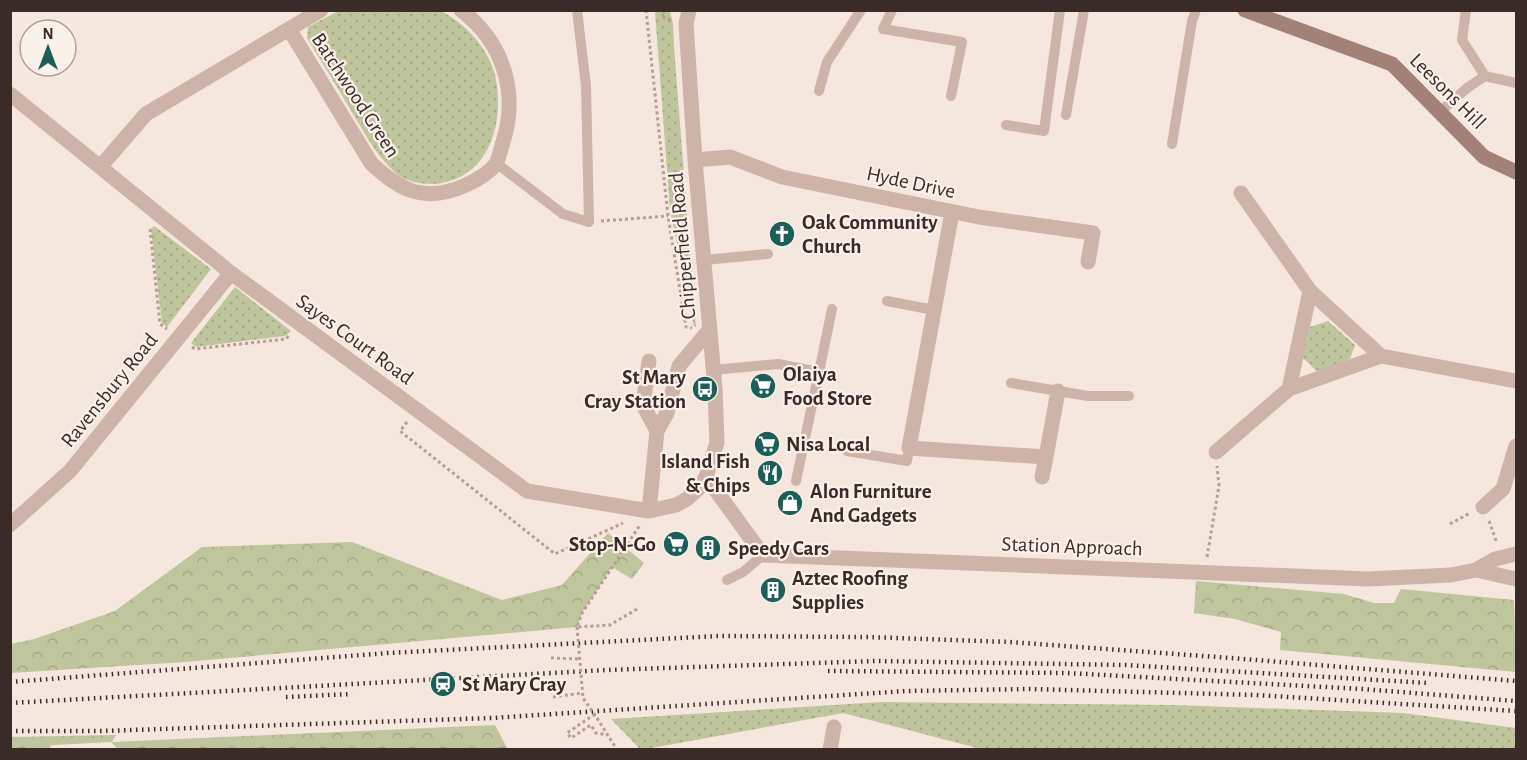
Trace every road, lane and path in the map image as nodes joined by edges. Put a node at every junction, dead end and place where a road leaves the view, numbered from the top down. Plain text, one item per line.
1 (321, 10) edge
2 (461, 10) edge
3 (577, 10) edge
4 (646, 10) edge
5 (689, 10) edge
6 (861, 10) edge
7 (892, 10) edge
8 (1060, 10) edge
9 (1084, 10) edge
10 (1196, 10) edge
11 (1245, 10) edge
12 (1466, 10) edge
13 (289, 29) junction
14 (1485, 76) junction
15 (1516, 83) edge
16 (819, 91) dead end
17 (10, 94) edge
18 (951, 96) dead end
19 (1440, 112) junction
20 (1066, 115) dead end
21 (1006, 125) dead end
22 (1172, 144) dead end
23 (695, 160) junction
24 (496, 163) junction
25 (100, 167) junction
26 (1516, 172) edge
27 (1241, 193) dead end
28 (952, 212) junction
29 (160, 216) junction
30 (668, 216) junction
31 (589, 222) junction
32 (768, 254) dead end
33 (704, 260) junction
34 (1088, 262) dead end
35 (231, 273) junction
36 (1310, 291) junction
37 (887, 301) dead end
38 (832, 309) dead end
39 (934, 310) junction
40 (299, 324) junction
41 (710, 329) junction
42 (178, 338) junction
43 (1382, 356) junction
44 (649, 361) dead end
45 (713, 370) junction
46 (819, 372) junction
47 (1516, 381) edge
48 (1011, 383) dead end
49 (1289, 389) junction
50 (1058, 391) junction
51 (1129, 396) dead end
52 (657, 431) junction
53 (1516, 446) edge
54 (909, 448) junction
55 (847, 452) dead end
56 (1216, 452) joint
57 (1046, 457) junction
58 (706, 477) junction
59 (1042, 477) dead end
60 (796, 481) dead end
61 (1483, 507) junction
62 (649, 511) junction
63 (1450, 524) dead end
64 (10, 525) edge
65 (1208, 540) dead end
66 (763, 555) junction
67 (1509, 555) edge
68 (1476, 570) junction
69 (1516, 579) edge
70 (728, 580) dead end
71 (637, 609) dead end
72 (577, 627) junction
73 (551, 658) dead end
74 (580, 659) junction
75 (582, 693) junction
76 (553, 697) dead end
77 (596, 716) junction
78 (834, 727) dead end
79 (608, 735) junction
80 (614, 750) edge
81 (830, 750) edge

1 - 13 street, Batchwood Green
2 - 24 street
3 - 31 lane
4 - 30 path
5 - 23 street, Chipperfield Road
6 - 16 lane
7 - 18 lane
8 - 21 lane
9 - 20 lane
10 - 22 lane
11 - 19 street, Leesons Hill
12 - 14 lane
13 - 24 street, Batchwood Green
13 - 25 street, Batchwood Green
14 - 15 lane
14 - 19 lane
17 - 25 street, Sayes Court Road
19 - 26 street, Leesons Hill
23 - 28 street, Hyde Drive
23 - 33 street, Chipperfield Road
24 - 31 lane
25 - 29 street, Sayes Court Road
27 - 36 street
28 - 34 street, Hyde Drive
28 - 39 street
29 - 35 street, Sayes Court Road
29 - 42 path
30 - 31 path
30 - 41 path
32 - 33 lane
33 - 41 street, Chipperfield Road
35 - 40 street, Sayes Court Road
35 - 42 street, Ravensbury Road
36 - 43 street
36 - 49 street
37 - 39 lane
38 - 46 lane
39 - 54 street
40 - 42 path
40 - 62 street, Sayes Court Road
41 - 45 street, Chipperfield Road
41 - 52 street
42 - 64 street, Ravensbury Road
43 - 47 street
43 - 49 street
44 - 52 street
45 - 46 lane
45 - 58 street, Chipperfield Road
46 - 60 lane
48 - 50 lane
49 - 56 street
50 - 51 lane
50 - 57 street
52 - 62 street
53 - 61 street
54 - 55 lane
54 - 57 street
56 - 65 path
57 - 59 street
58 - 62 street, Sayes Court Road
58 - 66 street
61 - 63 path
61 - 67 path
62 - 72 path
66 - 68 street, Station Approach
66 - 70 lane
67 - 68 street, Station Approach
68 - 69 street, Station Approach
71 - 72 path
72 - 74 path, bridge
73 - 74 path
74 - 75 path, bridge
75 - 76 path
75 - 77 path, bridge
77 - 79 path
77 - 79 path
78 - 81 street
79 - 80 path

